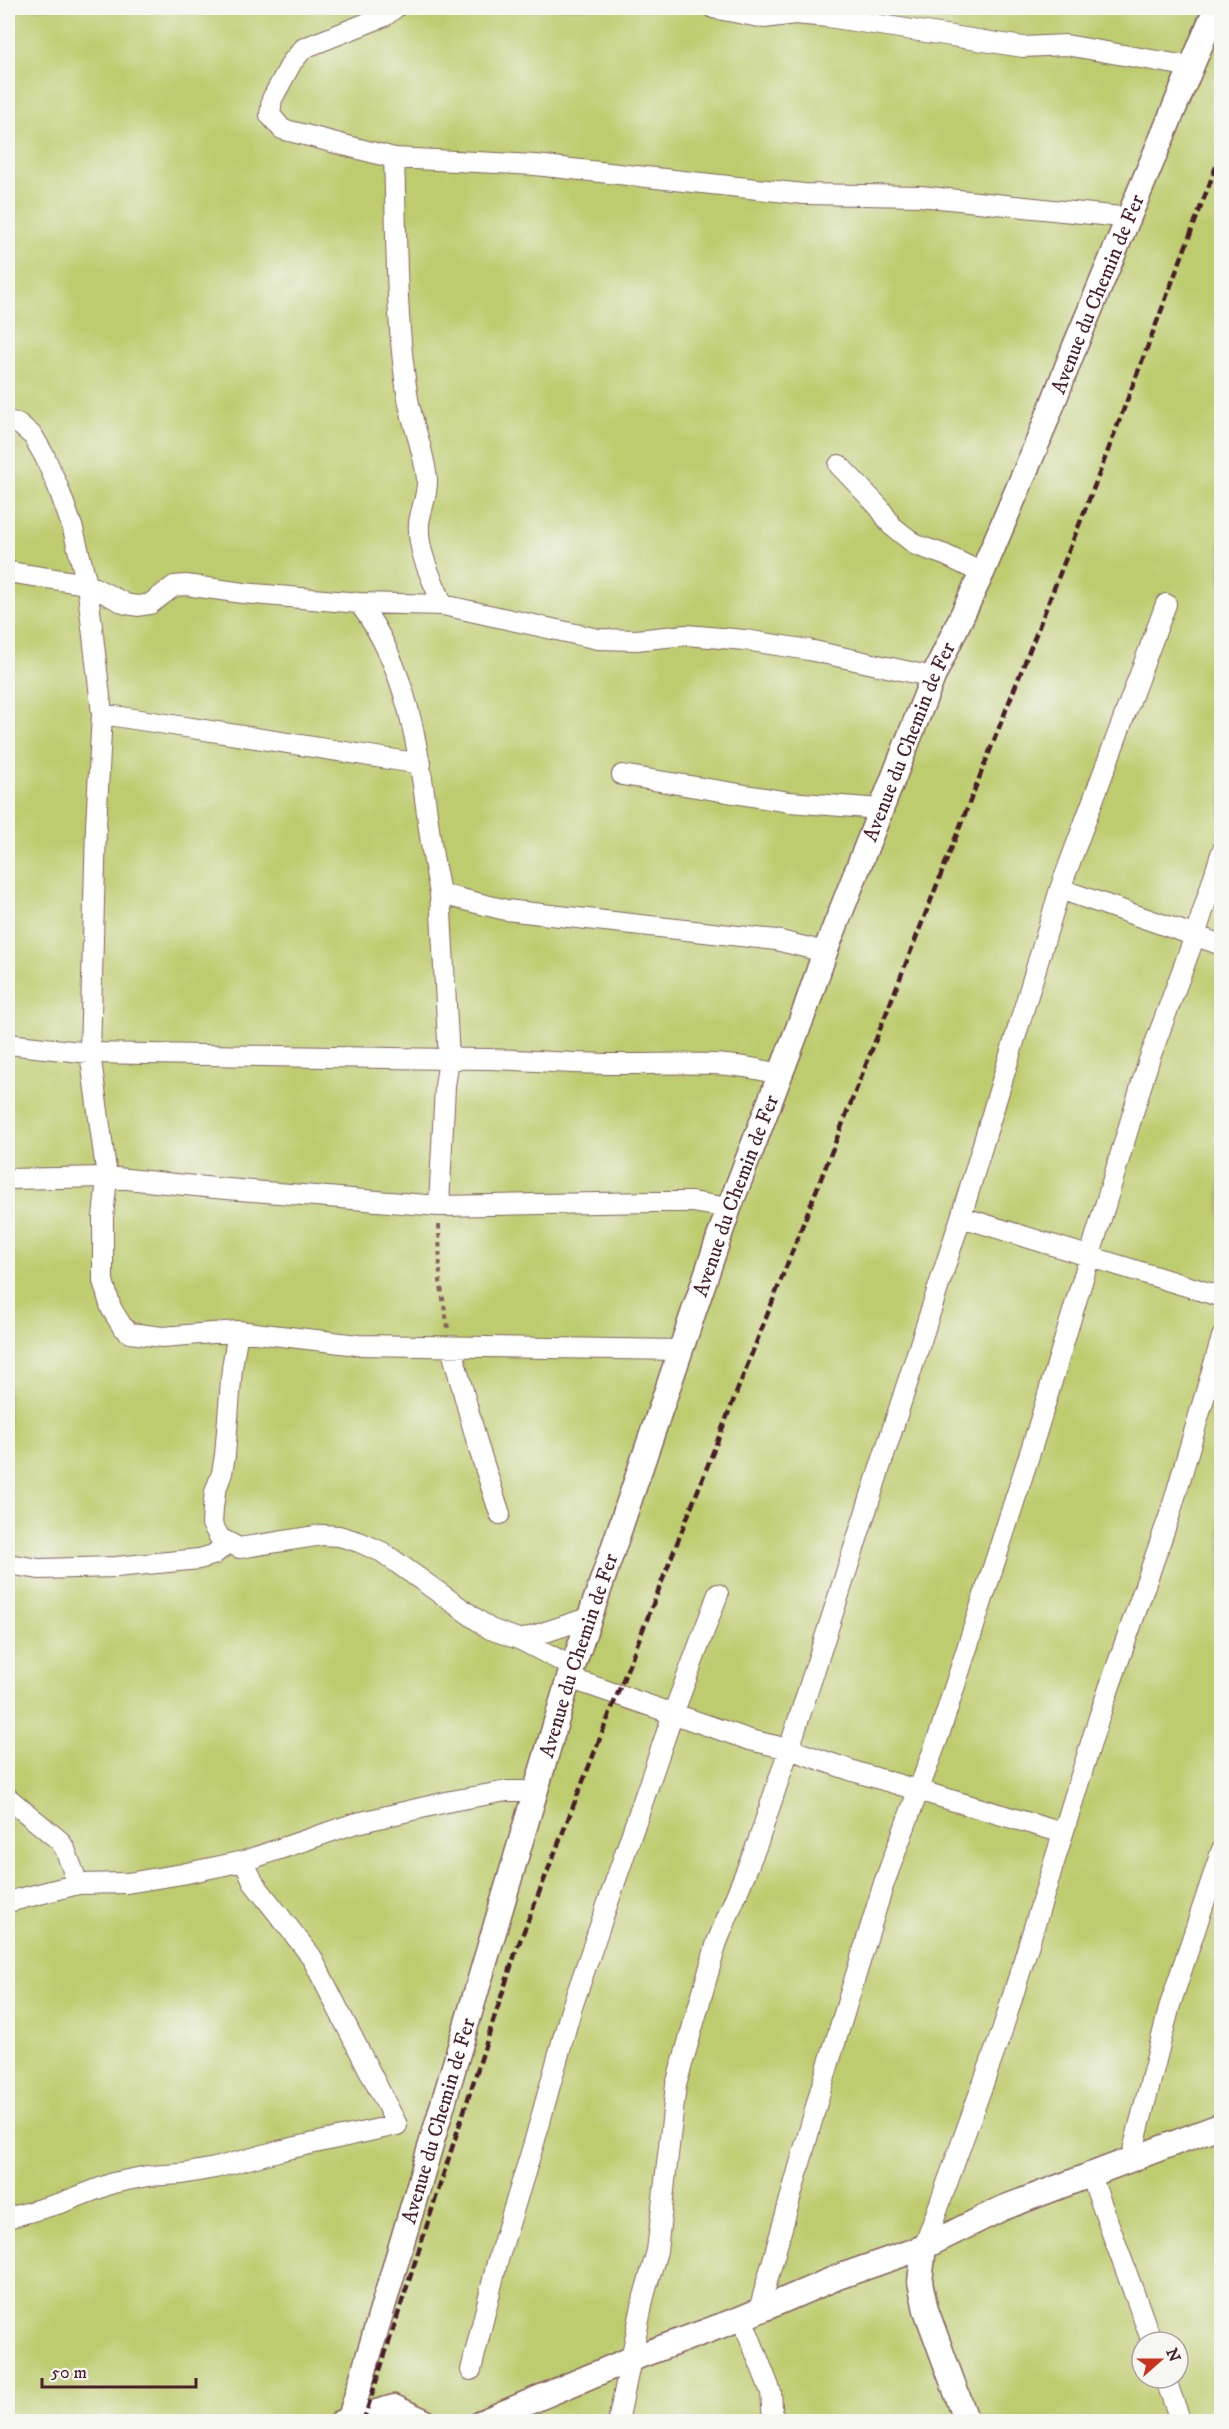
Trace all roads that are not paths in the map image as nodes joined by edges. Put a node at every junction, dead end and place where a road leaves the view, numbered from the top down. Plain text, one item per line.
1 (395, 8) edge
2 (712, 8) edge
3 (1216, 8) edge
4 (1192, 67) junction
5 (394, 158) junction
6 (1130, 218) junction
7 (8, 421) edge
8 (840, 465) dead end
9 (8, 572) edge
10 (982, 573) junction
11 (87, 584) junction
12 (359, 603) junction
13 (1166, 604) dead end
14 (443, 605) junction
15 (933, 677) junction
16 (102, 714) junction
17 (421, 764) junction
18 (622, 775) dead end
19 (881, 809) junction
20 (1221, 851) edge
21 (1060, 889) junction
22 (440, 894) junction
23 (1195, 936) junction
24 (1221, 945) edge
25 (825, 952) junction
26 (8, 1044) edge
27 (90, 1053) junction
28 (449, 1059) junction
29 (780, 1075) junction
30 (107, 1177) junction
31 (8, 1179) edge
32 (439, 1206) junction
33 (729, 1208) junction
34 (961, 1217) junction
35 (1090, 1258) junction
36 (1221, 1297) edge
37 (238, 1331) junction
38 (1221, 1338) edge
39 (451, 1347) junction
40 (680, 1350) junction
41 (500, 1514) dead end
42 (227, 1544) junction
43 (8, 1564) edge
44 (718, 1594) dead end
45 (591, 1617) junction
46 (521, 1640) junction
47 (571, 1673) junction
48 (673, 1714) junction
49 (789, 1749) junction
50 (919, 1790) junction
51 (536, 1791) junction
52 (8, 1798) edge
53 (1063, 1833) junction
54 (1221, 1849) edge
55 (244, 1861) junction
56 (78, 1884) junction
57 (8, 1902) edge
58 (1221, 2125) edge
59 (1131, 2158) junction
60 (1090, 2174) junction
61 (8, 2218) edge
62 (924, 2247) junction
63 (751, 2314) junction
64 (1148, 2330) edge
65 (631, 2359) junction
66 (471, 2370) dead end
67 (1169, 2390) edge
68 (346, 2420) edge
69 (426, 2421) edge
70 (482, 2421) edge
71 (618, 2421) edge
72 (773, 2421) edge
73 (967, 2421) edge
74 (1181, 2421) edge

1 - 5 street
2 - 4 street
3 - 4 street, Avenue du Chemin de Fer
4 - 6 street, Avenue du Chemin de Fer
5 - 6 street
5 - 14 street
6 - 10 street, Avenue du Chemin de Fer
7 - 11 street
8 - 10 street
9 - 11 street
10 - 15 street, Avenue du Chemin de Fer
11 - 12 street
11 - 16 street
12 - 14 street
12 - 17 street
13 - 21 street
14 - 15 street
15 - 19 street, Avenue du Chemin de Fer
16 - 17 street
16 - 27 street
17 - 22 street
18 - 19 street
19 - 25 street, Avenue du Chemin de Fer
20 - 23 street
21 - 23 street
21 - 34 street
22 - 25 street
22 - 28 street
23 - 24 street
23 - 35 street
25 - 29 street, Avenue du Chemin de Fer
26 - 27 street
27 - 28 street
27 - 30 street
28 - 29 street
28 - 32 street
29 - 33 street, Avenue du Chemin de Fer
30 - 31 street
30 - 32 street
30 - 37 street
32 - 33 street
33 - 40 street, Avenue du Chemin de Fer
34 - 35 street
34 - 49 street
35 - 36 street
35 - 50 street
37 - 39 street
37 - 42 street
38 - 53 street
39 - 40 street
39 - 41 street
40 - 45 street, Avenue du Chemin de Fer
42 - 43 street
42 - 46 street
44 - 48 street
45 - 46 street
45 - 47 street, Avenue du Chemin de Fer
46 - 47 street
47 - 48 street
47 - 51 street, Avenue du Chemin de Fer
48 - 49 street
48 - 66 street
49 - 50 street
49 - 65 street
50 - 53 street
50 - 63 street
51 - 55 street
51 - 68 street, Avenue du Chemin de Fer
52 - 56 street
53 - 62 street
54 - 59 street
55 - 56 street
55 - 61 street
56 - 57 street
58 - 59 street
59 - 60 street
60 - 62 street
60 - 64 street
62 - 63 street
62 - 73 street
63 - 65 street
63 - 72 street
65 - 70 street
65 - 71 street
67 - 74 street
68 - 69 street

